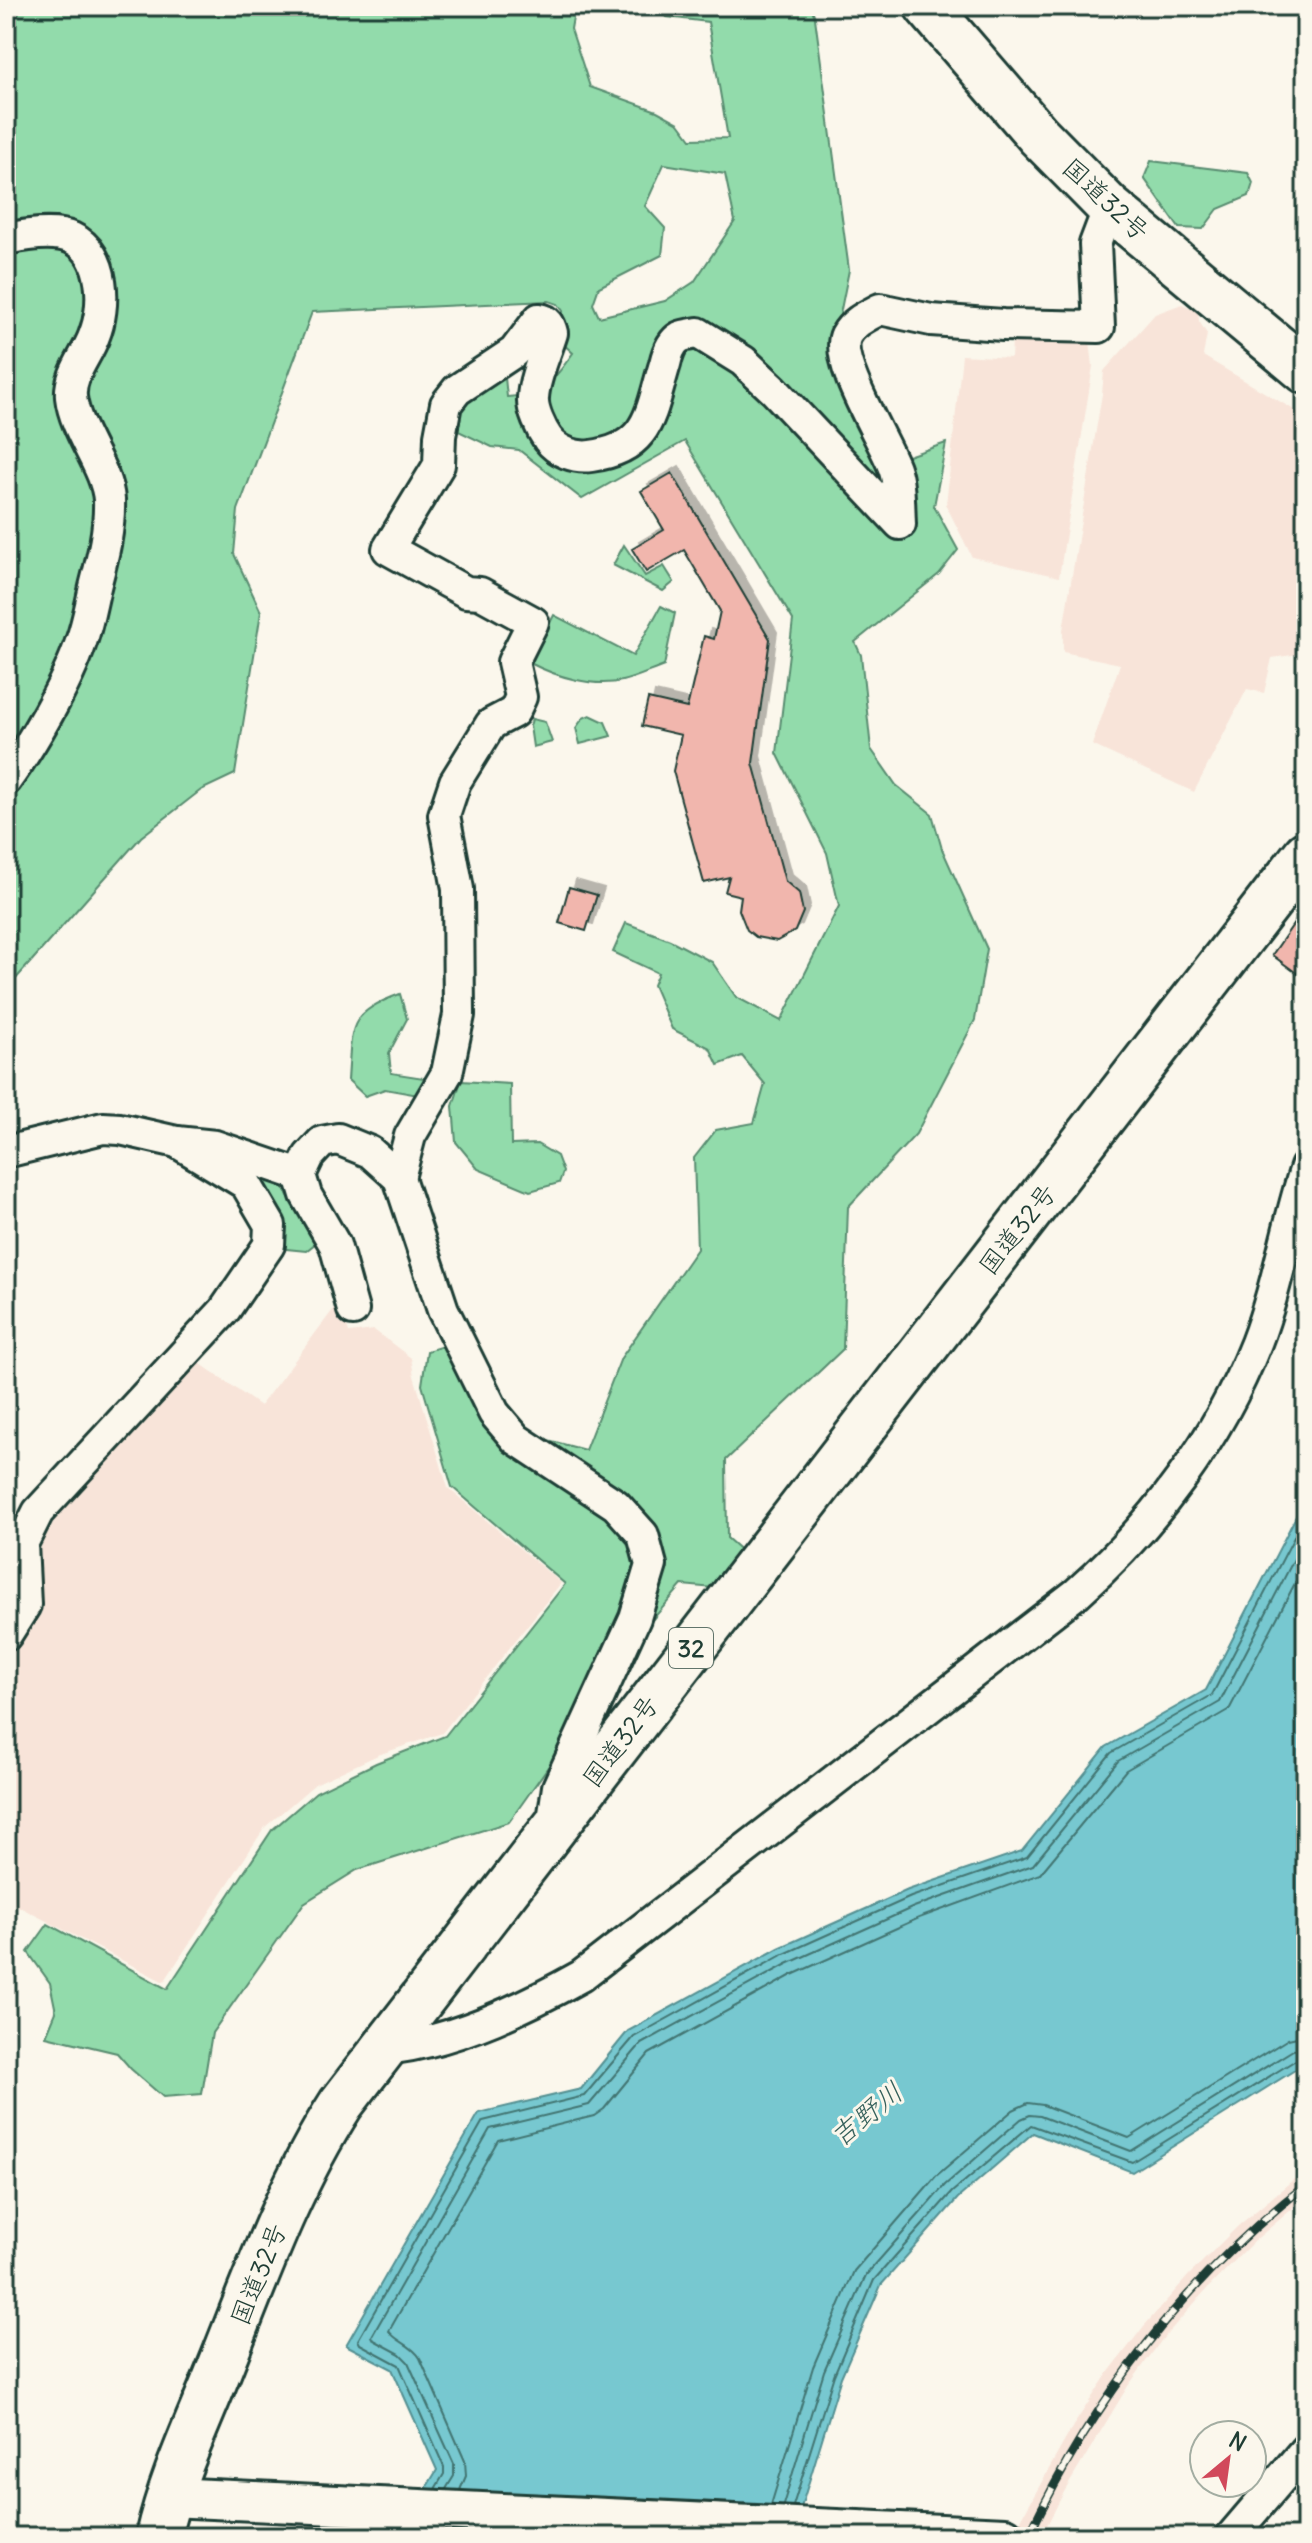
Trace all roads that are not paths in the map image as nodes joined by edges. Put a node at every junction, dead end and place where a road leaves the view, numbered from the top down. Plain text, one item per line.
1 (927, 6) edge
2 (1109, 207) junction
3 (6, 239) edge
4 (1306, 371) edge
5 (6, 780) edge
6 (1306, 854) edge
7 (177, 1142) junction
8 (6, 1152) edge
9 (1306, 1167) edge
10 (300, 1175) junction
11 (399, 1178) junction
12 (353, 1310) dead end
13 (6, 1635) edge
14 (551, 1832) junction
15 (383, 2049) junction
16 (1306, 2449) edge
17 (164, 2517) edge
18 (1005, 2537) edge
19 (1231, 2537) edge

1 - 2 highway, 国道32号
2 - 4 highway, 国道32号
2 - 11 street
3 - 5 street
6 - 14 highway, 国道32号 / 32
7 - 8 street
7 - 10 street
7 - 13 street
9 - 15 street
10 - 11 street
10 - 12 street
11 - 14 street
14 - 15 highway, 国道32号 / 32
15 - 17 highway, 国道32号 / 32
16 - 19 street
17 - 18 main road

